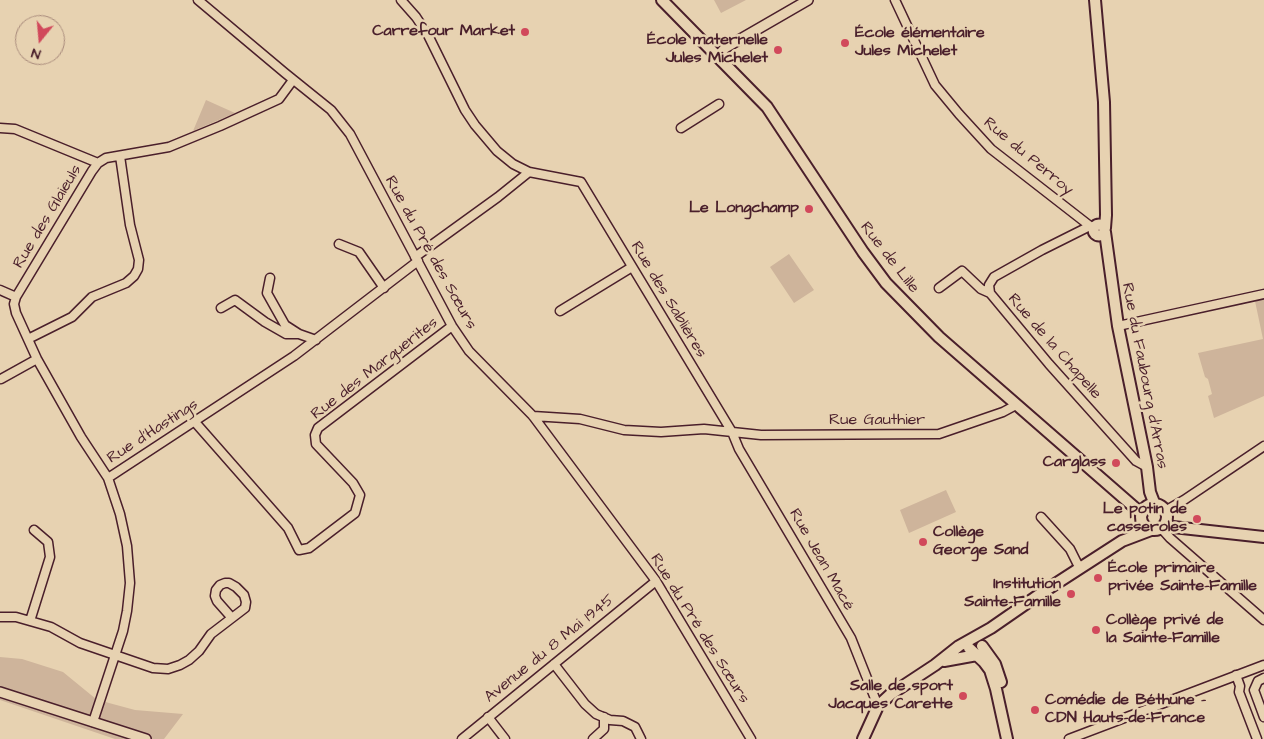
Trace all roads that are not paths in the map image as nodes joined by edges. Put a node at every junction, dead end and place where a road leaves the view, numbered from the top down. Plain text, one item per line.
1 (198, 0) edge
2 (401, 0) edge
3 (662, 0) edge
4 (808, 0) edge
5 (895, 0) edge
6 (1095, 0) edge
7 (718, 56) junction
8 (293, 80) junction
9 (719, 104) dead end
10 (0, 128) edge
11 (681, 128) dead end
12 (120, 156) junction
13 (98, 163) junction
14 (529, 172) junction
15 (1098, 230) junction
16 (339, 244) dead end
17 (417, 259) junction
18 (632, 267) junction
19 (270, 278) dead end
20 (384, 288) junction
21 (939, 288) dead end
22 (0, 290) edge
23 (990, 293) junction
24 (1264, 294) edge
25 (16, 297) junction
26 (221, 308) dead end
27 (560, 311) dead end
28 (452, 326) junction
29 (1118, 326) junction
30 (299, 334) junction
31 (28, 338) junction
32 (316, 340) junction
33 (37, 359) junction
34 (1, 379) edge
35 (1016, 405) junction
36 (533, 416) junction
37 (194, 421) junction
38 (732, 432) junction
39 (1264, 446) edge
40 (1147, 467) junction
41 (108, 478) junction
42 (1147, 510) junction
43 (1166, 513) junction
44 (1040, 517) dead end
45 (1159, 528) junction
46 (1186, 528) junction
47 (34, 530) dead end
48 (1133, 536) junction
49 (1264, 537) edge
50 (1081, 568) junction
51 (656, 581) junction
52 (0, 617) edge
53 (232, 618) junction
54 (1264, 620) edge
55 (30, 621) junction
56 (975, 646) junction
57 (116, 655) junction
58 (937, 663) junction
59 (554, 664) junction
60 (1264, 664) edge
61 (1236, 675) junction
62 (1264, 679) edge
63 (0, 692) edge
64 (878, 706) junction
65 (488, 717) junction
66 (604, 717) junction
67 (1264, 717) edge
68 (93, 722) junction
69 (146, 739) edge
70 (462, 739) edge
71 (505, 739) edge
72 (593, 739) edge
73 (641, 739) edge
74 (751, 739) edge
75 (863, 739) edge
76 (1007, 739) edge
77 (1014, 739) edge
78 (1069, 739) edge
79 (1257, 739) edge

1 - 8 street, Rue du Pré des Sœurs
2 - 14 street
3 - 7 main road, Rue de Lille
4 - 7 street
5 - 15 street, Rue du Perroy
6 - 15 main road
7 - 35 main road, Rue de Lille
8 - 12 street, Rue des Glaieuls
8 - 17 street, Rue du Pré des Sœurs
9 - 11 street
10 - 13 street
12 - 13 street, Rue des Glaieuls
12 - 31 street
13 - 25 street, Rue des Glaieuls
14 - 17 street, Rue d'Hastings
14 - 18 street, Rue des Sablières
15 - 23 street, Rue de la Chapelle
15 - 29 main road, Rue du Faubourg d'Arras
16 - 20 street
17 - 20 street, Rue d'Hastings
17 - 28 street, Rue du Pré des Sœurs
18 - 27 street
18 - 38 street, Rue des Sablières
19 - 30 street
20 - 32 street, Rue d'Hastings
21 - 23 street
22 - 25 street
23 - 40 street, Rue de la Chapelle
24 - 29 street
25 - 31 street
26 - 30 street
28 - 36 street, Rue du Pré des Sœurs
28 - 37 street, Rue des Marguerites
29 - 40 main road, Rue du Faubourg d'Arras
30 - 32 street
31 - 33 street
32 - 37 street, Rue d'Hastings
33 - 34 street
33 - 41 street
35 - 38 street, Rue Gauthier
35 - 42 main road, Rue de Lille
36 - 38 street, Rue Gauthier
36 - 51 street, Rue du Pré des Sœurs
37 - 41 street, Rue d'Hastings
38 - 64 street, Rue Jean Macé
39 - 43 street
40 - 42 main road, Rue du Faubourg d'Arras
41 - 57 street, Rue d'Hastings
42 - 43 main road, Rue de Lille
42 - 45 main road, Rue du Faubourg d'Arras
42 - 48 main road
43 - 45 main road
43 - 46 main road, Rue de Lille
44 - 50 street
45 - 46 main road
45 - 48 main road
45 - 54 street
46 - 49 main road
47 - 55 street
48 - 50 main road
50 - 56 main road
51 - 59 street, Avenue du 8 Mai 1945
51 - 74 street, Rue du Pré des Sœurs
52 - 55 street
53 - 53 street
53 - 57 street
55 - 57 street
56 - 58 main road
56 - 58 main road
56 - 76 main road
56 - 77 main road
57 - 68 street, Rue d'Hastings
58 - 64 main road
59 - 65 street, Avenue du 8 Mai 1945
59 - 66 street
60 - 61 street
61 - 78 street
61 - 79 street
62 - 67 street
63 - 68 street
64 - 75 main road
65 - 70 street, Avenue du 8 Mai 1945
65 - 71 street
66 - 72 street
66 - 73 street
68 - 69 street

